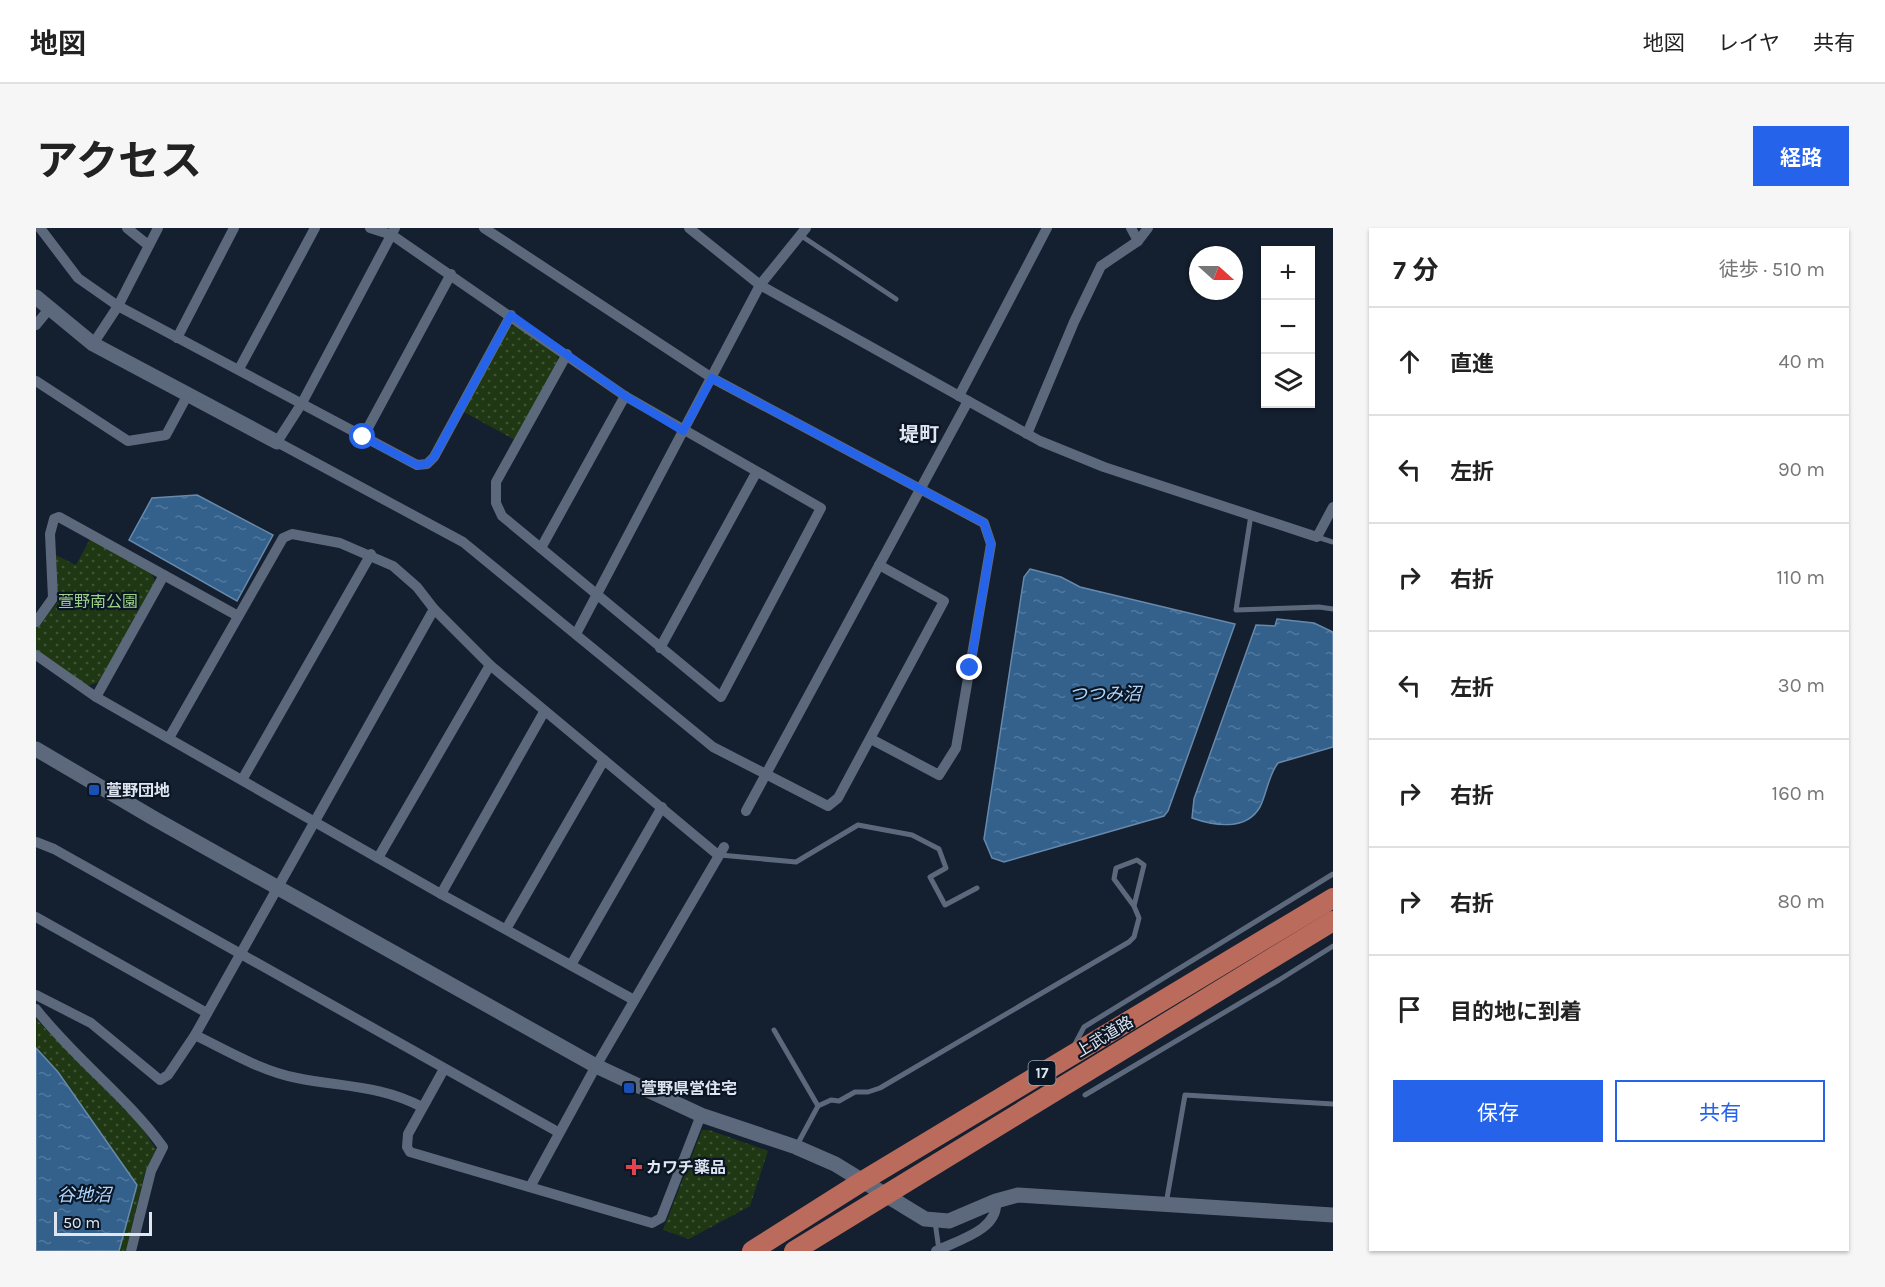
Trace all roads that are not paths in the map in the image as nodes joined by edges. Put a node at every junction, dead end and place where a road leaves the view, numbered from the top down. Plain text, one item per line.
1 (40, 228) edge
2 (127, 228) edge
3 (158, 228) edge
4 (234, 228) edge
5 (315, 228) edge
6 (370, 228) edge
7 (484, 228) edge
8 (689, 228) edge
9 (1047, 228) edge
10 (1131, 228) edge
11 (1148, 228) edge
12 (393, 231) edge
13 (803, 231) edge
14 (1138, 242) junction
15 (148, 245) junction
16 (451, 274) junction
17 (760, 285) junction
18 (36, 297) edge
19 (896, 299) dead end
20 (118, 306) junction
21 (49, 309) junction
22 (511, 315) junction
23 (36, 326) edge
24 (177, 338) junction
25 (93, 344) junction
26 (567, 354) junction
27 (239, 369) junction
28 (712, 378) junction
29 (36, 381) edge
30 (187, 396) junction
31 (625, 396) junction
32 (964, 399) junction
33 (302, 403) junction
34 (683, 431) junction
35 (1027, 434) junction
36 (363, 437) junction
37 (277, 442) junction
38 (756, 472) junction
39 (921, 488) junction
40 (1333, 507) edge
41 (1251, 515) junction
42 (1317, 537) junction
43 (1333, 542) edge
44 (542, 548) junction
45 (371, 554) junction
46 (879, 565) junction
47 (164, 575) junction
48 (597, 595) junction
49 (434, 609) junction
50 (1333, 609) edge
51 (238, 616) junction
52 (36, 622) edge
53 (576, 634) junction
54 (660, 648) junction
55 (36, 655) edge
56 (490, 665) junction
57 (96, 697) junction
58 (544, 712) junction
59 (169, 738) junction
60 (871, 739) junction
61 (36, 749) edge
62 (604, 760) junction
63 (765, 775) junction
64 (242, 780) junction
65 (662, 807) junction
66 (746, 811) dead end
67 (315, 822) junction
68 (36, 842) edge
69 (721, 851) junction
70 (378, 858) junction
71 (1333, 874) edge
72 (278, 886) junction
73 (977, 888) dead end
74 (441, 894) junction
75 (1333, 898) edge
76 (1134, 906) junction
77 (36, 917) edge
78 (1333, 921) edge
79 (509, 924) dead end
80 (1333, 946) edge
81 (240, 954) junction
82 (571, 965) junction
83 (36, 995) edge
84 (634, 1000) junction
85 (36, 1009) edge
86 (207, 1013) junction
87 (774, 1030) dead end
88 (195, 1035) junction
89 (1069, 1057) junction
90 (596, 1066) junction
91 (444, 1069) junction
92 (1085, 1095) dead end
93 (1333, 1104) edge
94 (818, 1106) junction
95 (422, 1107) junction
96 (701, 1115) junction
97 (558, 1132) junction
98 (796, 1147) junction
99 (861, 1182) junction
100 (530, 1187) junction
101 (884, 1196) junction
102 (996, 1201) junction
103 (1166, 1205) junction
104 (1333, 1215) edge
105 (935, 1221) junction
106 (938, 1250) edge
107 (130, 1251) edge
108 (752, 1251) edge
109 (794, 1251) edge

1 - 20 street
2 - 15 street
3 - 15 street
4 - 24 street
5 - 27 street
6 - 12 street
7 - 28 street
8 - 17 street
9 - 32 street
10 - 14 street
11 - 14 street
12 - 16 street
12 - 33 street
13 - 17 street
13 - 19 lane
14 - 35 street
15 - 20 street
16 - 22 street
16 - 36 street
17 - 28 street
17 - 32 street
18 - 21 street
20 - 24 street
20 - 25 street
21 - 23 street
21 - 25 street
22 - 26 street
22 - 36 street
24 - 27 street
25 - 30 street
26 - 31 street
26 - 44 street
27 - 33 street
28 - 34 street
28 - 39 street
29 - 30 street
30 - 37 street
31 - 34 street
31 - 44 street
32 - 35 street
32 - 39 street
33 - 36 street
33 - 37 street
34 - 38 street
34 - 48 street
35 - 41 street
37 - 53 street
38 - 54 street
38 - 54 street
39 - 46 street
39 - 60 street
40 - 42 street
41 - 42 street
41 - 50 lane
42 - 43 lane
44 - 48 street
45 - 49 street
45 - 51 street
45 - 64 street
46 - 60 street
46 - 63 street
47 - 51 street
47 - 52 street
47 - 57 street
48 - 53 street
48 - 54 street
49 - 56 street
49 - 67 street
51 - 59 street
53 - 63 street
55 - 57 street
56 - 58 street
56 - 70 street
57 - 59 street
58 - 62 street
58 - 74 street
59 - 64 street
60 - 63 street
61 - 72 street
62 - 65 street
62 - 79 street
63 - 66 street
64 - 67 street
65 - 69 street
65 - 82 street
67 - 70 street
67 - 72 street
68 - 81 street
69 - 73 lane
69 - 84 street
70 - 74 street
71 - 89 lane
72 - 81 street
72 - 90 street
74 - 82 street
75 - 89 highway, 上武道路 / 17
76 - 76 lane
76 - 94 lane
77 - 86 street
78 - 101 highway, 上武道路 / 17
80 - 92 lane
81 - 86 street
81 - 91 street
82 - 84 street
83 - 88 street
84 - 90 street
85 - 107 street
86 - 88 street
87 - 94 lane
88 - 95 street
89 - 99 highway, 上武道路 / 17
90 - 96 street
90 - 97 street
91 - 95 street
91 - 97 street
93 - 103 lane
94 - 98 lane
95 - 100 street
96 - 98 street
96 - 100 street
97 - 100 street
98 - 99 street
99 - 101 street
99 - 108 highway, 上武道路 / 17
101 - 105 street
101 - 109 highway, 上武道路 / 17
102 - 103 street
102 - 105 street
102 - 106 street
103 - 104 street
105 - 106 lane

